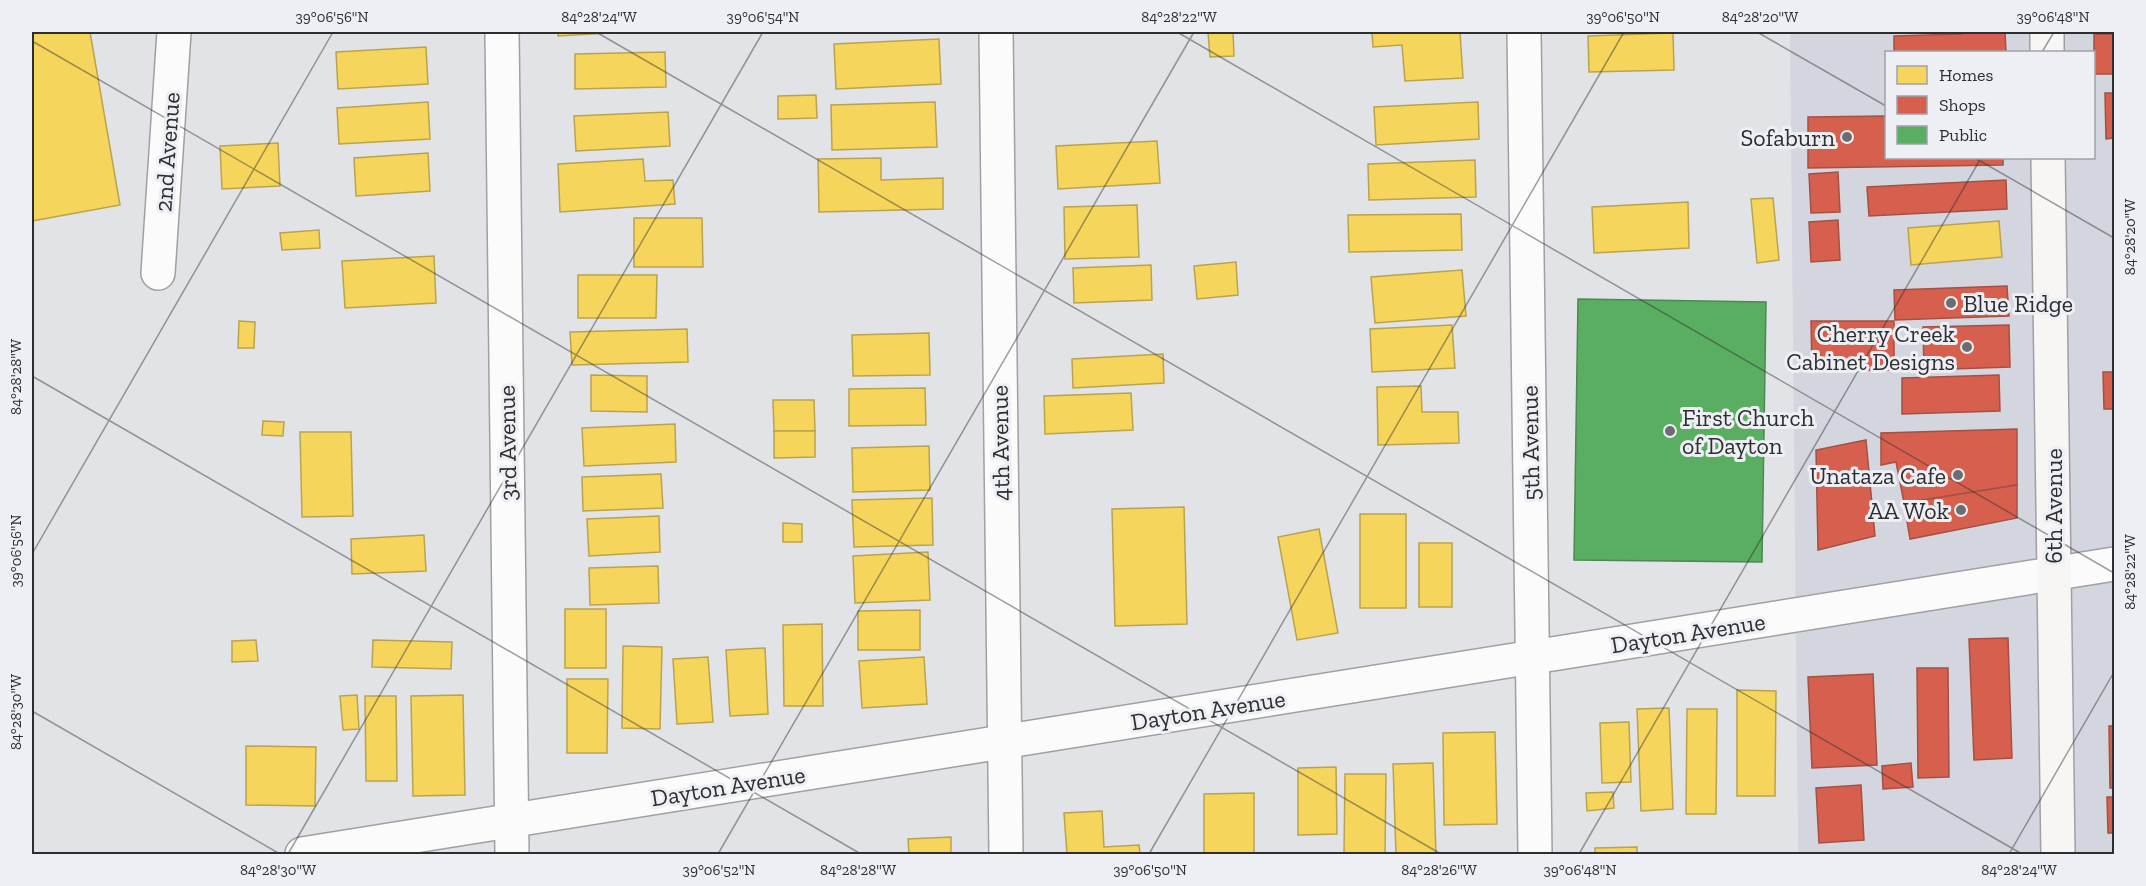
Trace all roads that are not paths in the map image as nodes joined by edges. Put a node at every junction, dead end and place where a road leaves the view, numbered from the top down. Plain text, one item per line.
1 (174, 32) edge
2 (502, 32) edge
3 (996, 32) edge
4 (1524, 32) edge
5 (2047, 32) edge
6 (2047, 51) edge
7 (2048, 159) edge
8 (158, 273) dead end
9 (2115, 564) edge
10 (2054, 573) junction
11 (1533, 658) junction
12 (1004, 742) junction
13 (511, 821) junction
14 (302, 855) edge
15 (512, 855) edge
16 (1006, 855) edge
17 (1535, 855) edge
18 (2058, 855) edge

1 - 8 street, 2nd Avenue
2 - 13 street, 3rd Avenue
3 - 12 street, 4th Avenue
4 - 11 street, 5th Avenue
5 - 6 main road
7 - 10 main road, 6th Avenue
9 - 10 street, Dayton Avenue
10 - 11 street, Dayton Avenue
10 - 18 main road, 6th Avenue
11 - 12 street, Dayton Avenue
11 - 17 street, 5th Avenue
12 - 13 street, Dayton Avenue
12 - 16 street, 4th Avenue
13 - 14 street, Dayton Avenue
13 - 15 street, 3rd Avenue

